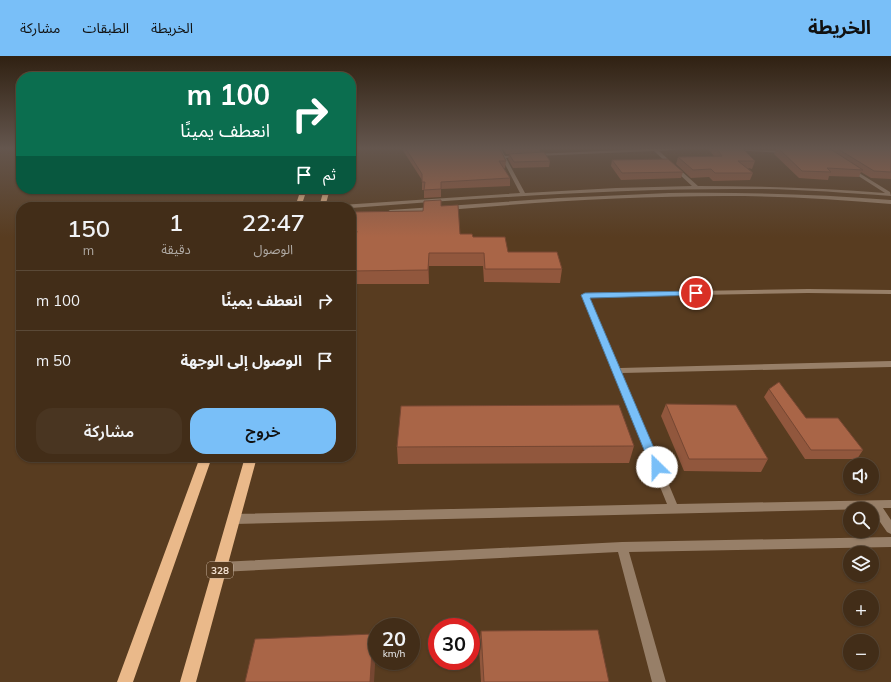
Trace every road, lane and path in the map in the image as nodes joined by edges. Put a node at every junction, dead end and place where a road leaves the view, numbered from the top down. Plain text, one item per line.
1 (514, 178) edge
2 (686, 178) edge
3 (865, 178) edge
4 (697, 188) junction
5 (523, 194) junction
6 (891, 195) edge
7 (891, 202) edge
8 (356, 206) edge
9 (381, 213) edge
10 (891, 292) edge
11 (891, 364) edge
12 (617, 371) junction
13 (204, 462) edge
14 (251, 462) edge
15 (879, 504) edge
16 (891, 504) edge
17 (843, 505) edge
18 (674, 508) junction
19 (879, 511) edge
20 (234, 519) junction
21 (891, 529) edge
22 (891, 542) edge
23 (622, 547) junction
24 (220, 567) junction
25 (125, 682) edge
26 (188, 682) edge
27 (659, 682) edge

1 - 5 street
2 - 4 street
3 - 6 street
4 - 5 street
4 - 6 street
5 - 8 street
7 - 9 street
10 - 12 street
11 - 12 street
12 - 18 street
13 - 25 main road
14 - 20 main road, 328
15 - 16 street
17 - 18 street
18 - 20 street
19 - 21 street
20 - 24 main road, 328
22 - 23 street
23 - 24 street
23 - 27 street
24 - 26 main road, 328

